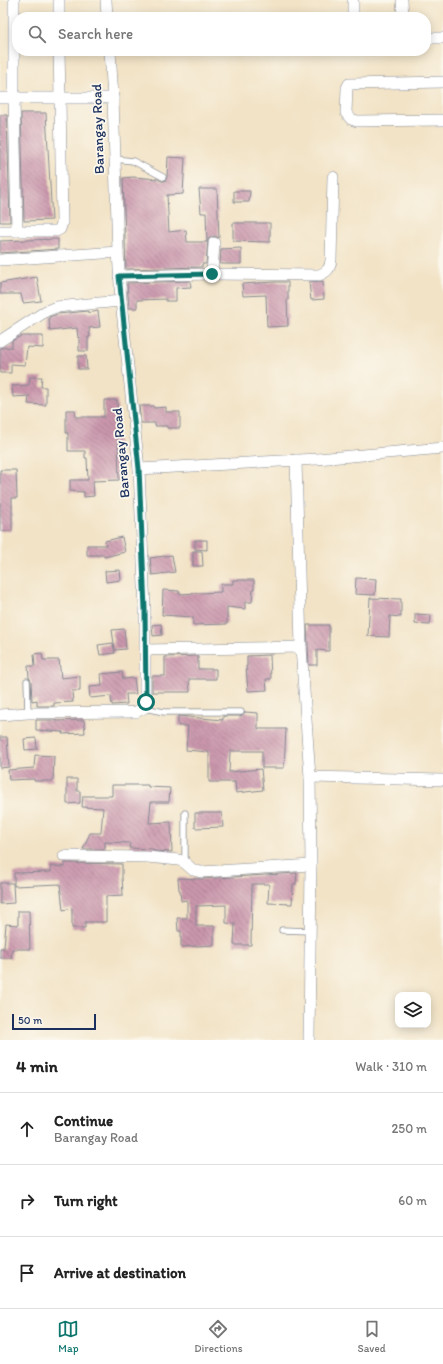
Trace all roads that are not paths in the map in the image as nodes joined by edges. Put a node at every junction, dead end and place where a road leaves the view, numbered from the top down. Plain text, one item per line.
1 (14, 0) edge
2 (59, 0) edge
3 (106, 0) edge
4 (352, 0) edge
5 (402, 0) edge
6 (14, 12) edge
7 (59, 12) edge
8 (107, 12) edge
9 (353, 12) edge
10 (402, 12) edge
11 (431, 38) edge
12 (443, 38) edge
13 (14, 56) edge
14 (59, 56) edge
15 (110, 56) edge
16 (443, 82) edge
17 (0, 98) edge
18 (14, 98) junction
19 (60, 98) junction
20 (113, 98) junction
21 (443, 120) edge
22 (114, 159) junction
23 (163, 177) dead end
24 (333, 177) dead end
25 (17, 231) junction
26 (0, 232) edge
27 (214, 243) dead end
28 (118, 252) junction
29 (0, 260) edge
30 (212, 274) junction
31 (119, 276) junction
32 (121, 302) junction
33 (0, 341) edge
34 (443, 448) edge
35 (296, 460) junction
36 (139, 469) junction
37 (301, 647) junction
38 (146, 650) junction
39 (26, 681) dead end
40 (144, 708) junction
41 (241, 712) dead end
42 (28, 713) junction
43 (0, 715) edge
44 (310, 777) junction
45 (443, 780) edge
46 (184, 813) dead end
47 (64, 856) dead end
48 (185, 863) junction
49 (311, 865) junction
50 (282, 930) dead end
51 (310, 931) junction
52 (309, 1040) edge

1 - 6 street
2 - 7 street
3 - 8 street
4 - 9 street
5 - 10 street
11 - 12 street
13 - 18 street
14 - 19 street
15 - 20 street, Barangay Road
16 - 21 street
17 - 18 street
18 - 19 street
18 - 25 street
19 - 20 street
19 - 25 street
20 - 22 street, Barangay Road
22 - 23 lane
22 - 28 street, Barangay Road
24 - 30 street
25 - 26 street
27 - 30 street
28 - 29 street
28 - 31 street, Barangay Road
30 - 31 street
31 - 32 street, Barangay Road
32 - 33 street
32 - 36 street, Barangay Road
34 - 35 street
35 - 36 street
35 - 37 street
36 - 38 street, Barangay Road
37 - 38 street
37 - 44 street
38 - 40 street, Barangay Road
39 - 42 lane
40 - 41 lane
40 - 42 street
42 - 43 street
44 - 45 street
44 - 49 street
46 - 48 lane
47 - 48 street
48 - 49 street
49 - 51 street
50 - 51 lane
51 - 52 street

